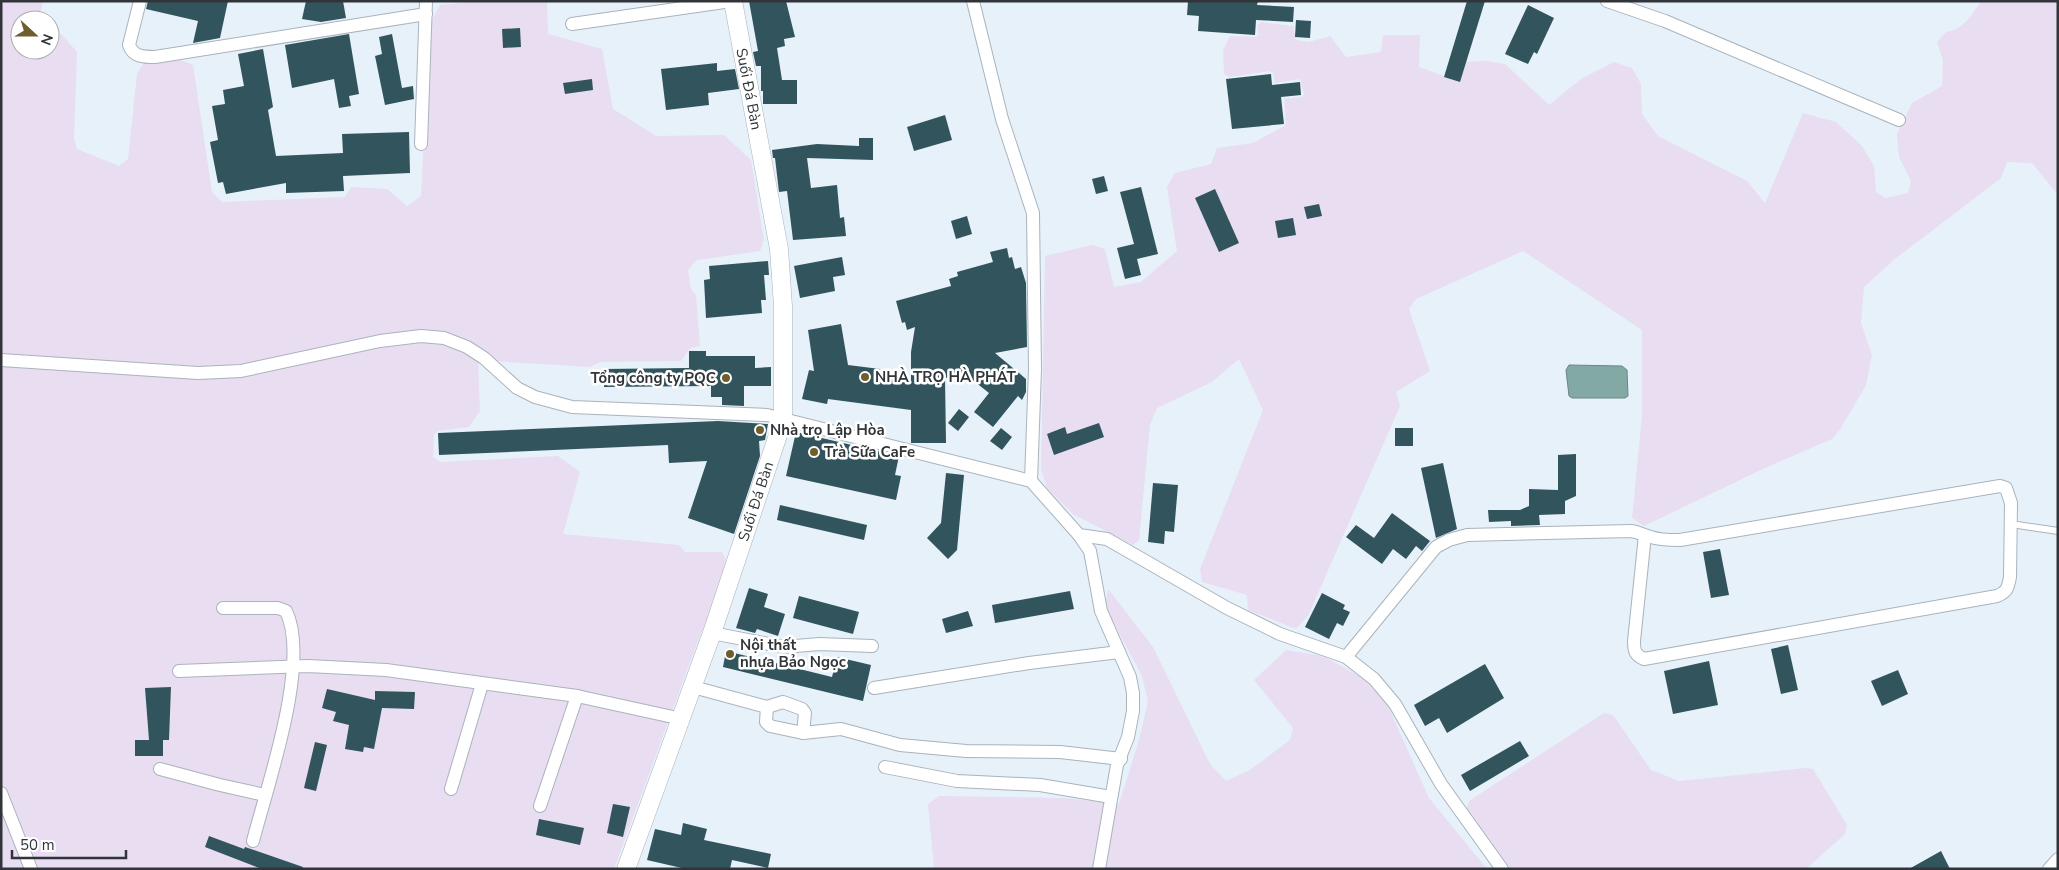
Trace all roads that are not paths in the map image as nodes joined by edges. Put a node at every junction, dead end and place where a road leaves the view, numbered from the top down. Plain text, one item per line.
1 (140, 1) edge
2 (732, 1) edge
3 (973, 1) edge
4 (1607, 1) edge
5 (426, 7) edge
6 (572, 24) dead end
7 (1899, 120) dead end
8 (421, 144) dead end
9 (1, 360) edge
10 (783, 420) junction
11 (1031, 481) junction
12 (2011, 524) junction
13 (2058, 531) edge
14 (1079, 535) junction
15 (1645, 535) junction
16 (223, 608) dead end
17 (712, 633) junction
18 (872, 646) dead end
19 (1119, 652) junction
20 (1346, 657) junction
21 (293, 666) junction
22 (178, 671) dead end
23 (482, 684) junction
24 (693, 687) junction
25 (874, 688) dead end
26 (577, 696) junction
27 (767, 707) junction
28 (682, 719) junction
29 (802, 734) junction
30 (1121, 759) junction
31 (885, 767) dead end
32 (160, 768) dead end
33 (452, 788) dead end
34 (1, 793) edge
35 (265, 794) junction
36 (1111, 797) junction
37 (540, 806) dead end
38 (253, 841) dead end
39 (2058, 859) edge
40 (31, 869) edge
41 (629, 869) edge
42 (1099, 869) edge
43 (1502, 869) edge
44 (2049, 869) edge

1 - 5 street
2 - 6 street
2 - 10 street, Suối Đá Bàn
3 - 11 street
4 - 7 street
5 - 8 street
9 - 10 street
10 - 11 street
10 - 17 street, Suối Đá Bàn
11 - 14 street
12 - 13 lane
12 - 15 street
12 - 15 street
14 - 19 street
14 - 20 street
15 - 20 street
16 - 21 street
17 - 18 street
17 - 24 street, Suối Đá Bàn
19 - 25 street
19 - 30 street
20 - 43 street
21 - 22 street
21 - 23 street
21 - 35 street
23 - 26 street
23 - 33 street
24 - 27 street
24 - 28 street, Suối Đá Bàn
26 - 28 street
26 - 37 street
27 - 29 street
27 - 29 street
28 - 41 street, Suối Đá Bàn
29 - 30 street
30 - 36 street
31 - 36 street
32 - 35 street
34 - 40 street
35 - 38 street
36 - 42 street
39 - 44 street

